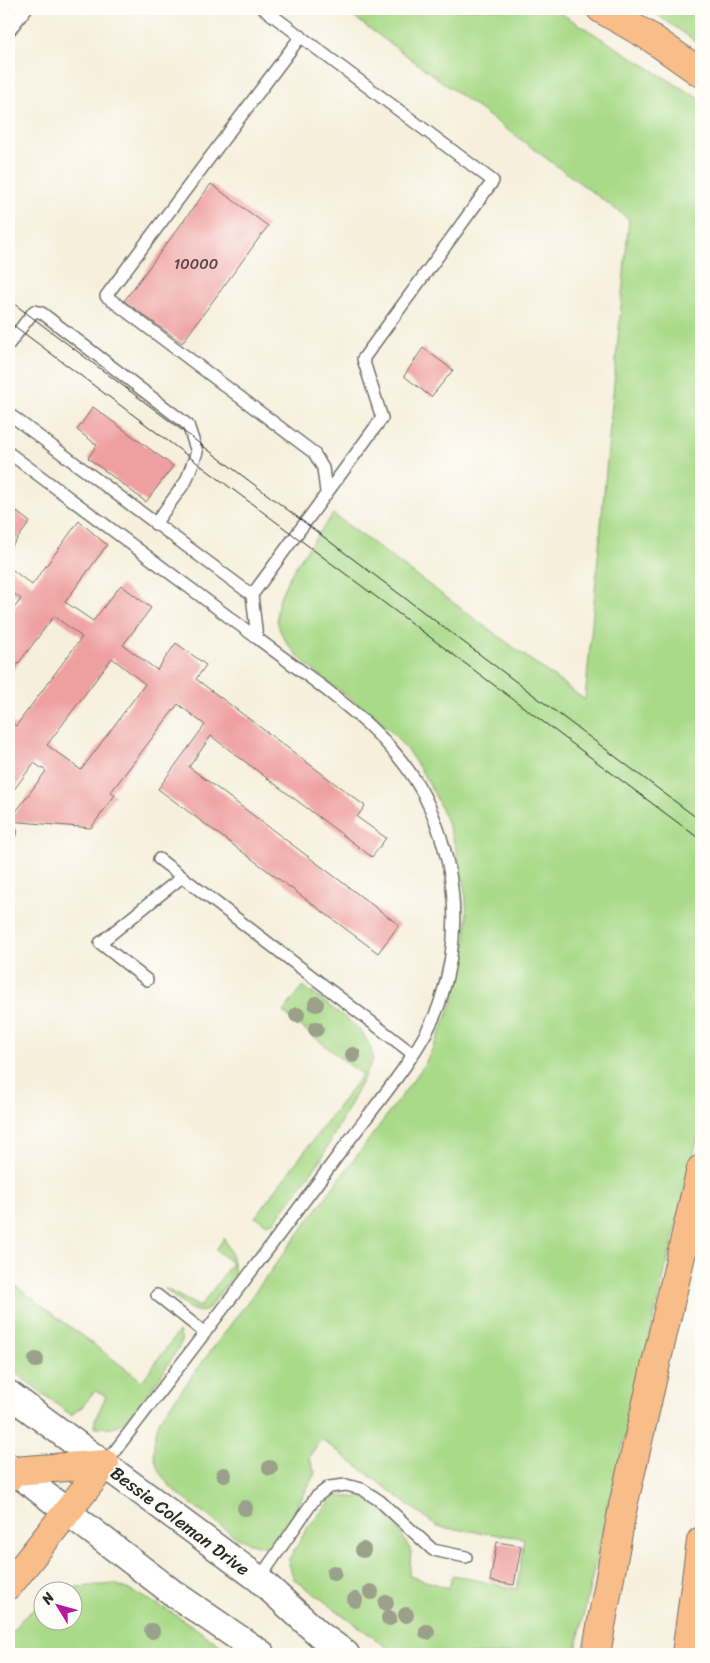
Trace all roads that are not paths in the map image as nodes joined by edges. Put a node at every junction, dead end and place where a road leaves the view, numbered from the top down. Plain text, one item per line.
1 (26, 9) edge
2 (264, 9) edge
3 (601, 9) edge
4 (9, 31) edge
5 (301, 36) junction
6 (701, 73) edge
7 (9, 344) edge
8 (9, 414) edge
9 (9, 453) edge
10 (326, 492) junction
11 (156, 524) junction
12 (252, 596) junction
13 (257, 638) junction
14 (159, 859) dead end
15 (182, 877) junction
16 (147, 980) dead end
17 (413, 1054) junction
18 (701, 1169) edge
19 (157, 1295) dead end
20 (205, 1332) junction
21 (9, 1394) edge
22 (105, 1464) junction
23 (10, 1472) edge
24 (67, 1511) junction
25 (701, 1541) edge
26 (466, 1557) dead end
27 (258, 1579) junction
28 (9, 1585) edge
29 (262, 1654) edge
30 (346, 1654) edge
31 (596, 1654) edge
32 (686, 1654) edge

1 - 4 lane
2 - 5 lane
3 - 6 highway
5 - 10 lane
5 - 10 lane
7 - 11 lane
8 - 11 lane
9 - 13 lane
10 - 12 lane
11 - 12 lane
12 - 13 lane
13 - 17 lane
14 - 15 lane
15 - 16 lane
15 - 17 lane
17 - 20 lane
18 - 31 highway
19 - 20 lane
20 - 22 lane
21 - 22 street, Bessie Coleman Drive
22 - 23 highway
22 - 24 highway
22 - 27 street, Bessie Coleman Drive
23 - 24 street
24 - 28 highway
24 - 29 street
25 - 32 highway
26 - 27 lane
27 - 30 street, Bessie Coleman Drive

